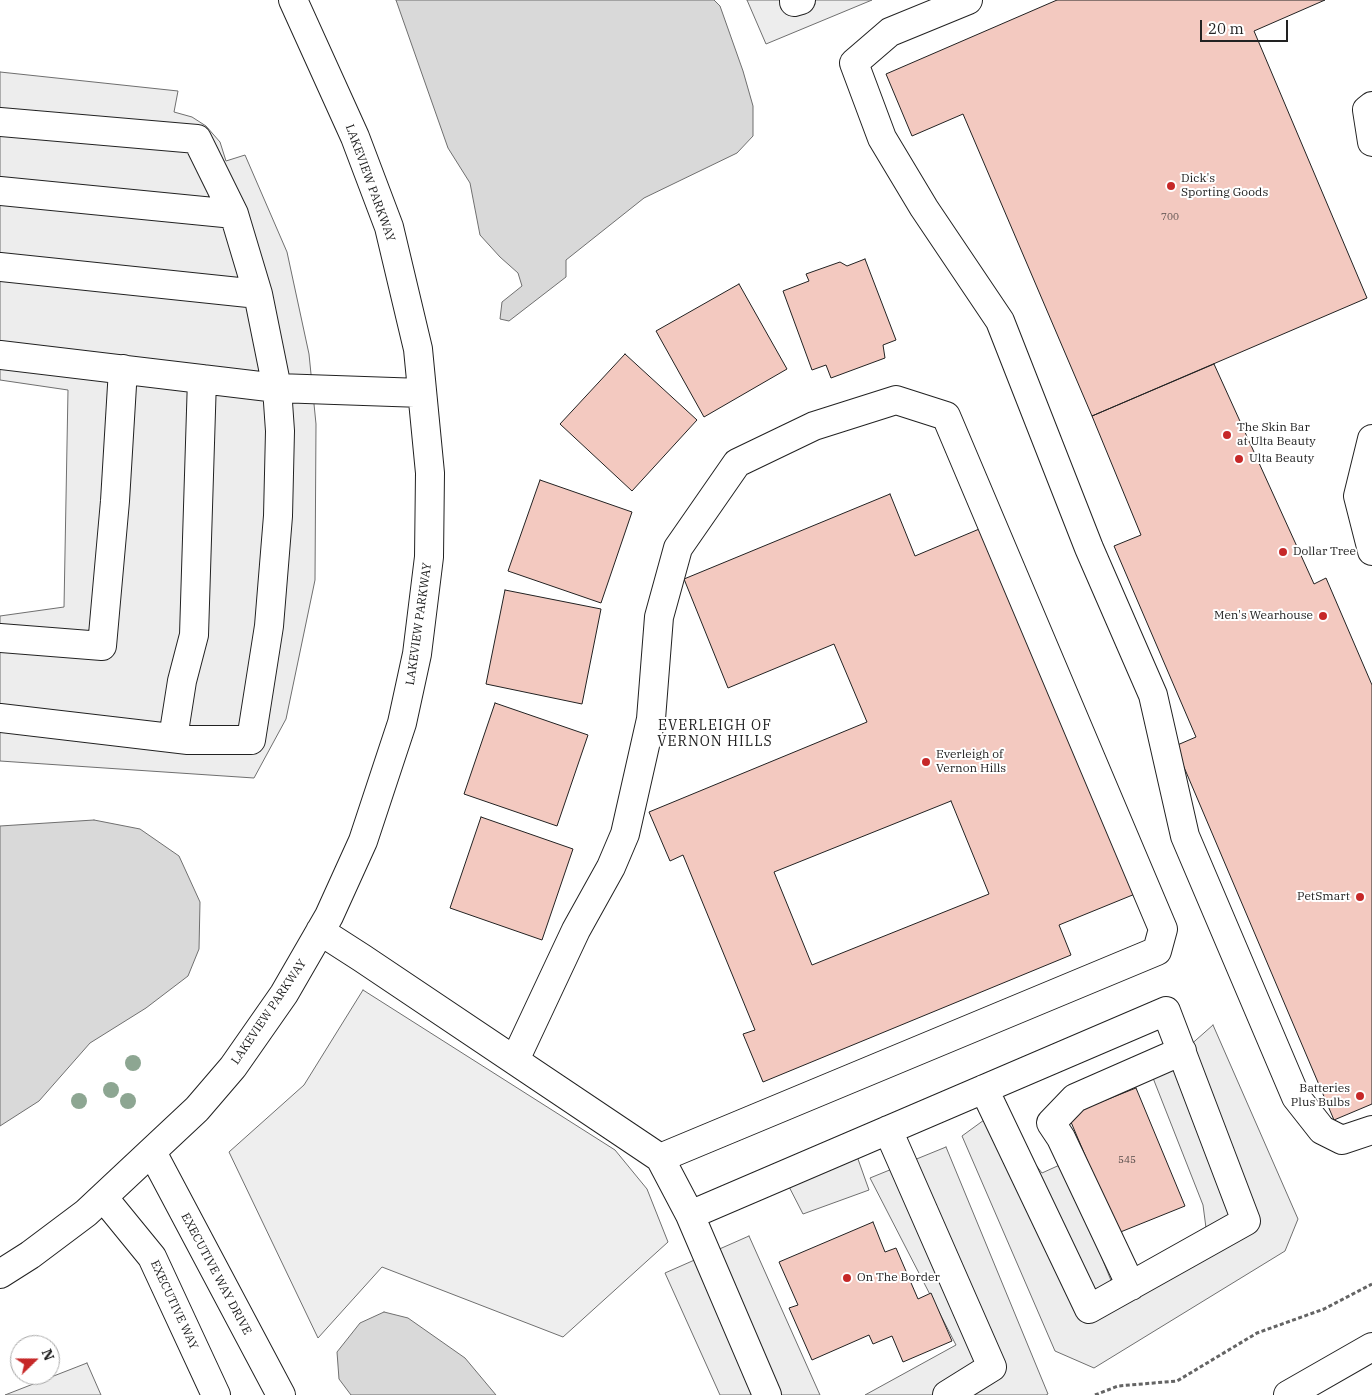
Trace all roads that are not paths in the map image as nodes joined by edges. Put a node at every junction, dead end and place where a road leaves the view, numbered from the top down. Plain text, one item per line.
1 (293, 0) edge
2 (794, 0) edge
3 (801, 0) edge
4 (968, 0) edge
5 (1372, 106) edge
6 (0, 122) edge
7 (1372, 142) edge
8 (0, 191) edge
9 (234, 214) junction
10 (0, 267) edge
11 (258, 294) junction
12 (0, 355) edge
13 (123, 370) junction
14 (202, 379) junction
15 (277, 388) junction
16 (422, 393) junction
17 (1372, 439) edge
18 (1372, 551) edge
19 (0, 638) edge
20 (0, 718) edge
21 (173, 738) junction
22 (320, 931) junction
23 (1182, 1051) junction
24 (515, 1060) junction
25 (984, 1089) junction
26 (888, 1130) junction
27 (1372, 1130) edge
28 (152, 1152) junction
29 (660, 1158) junction
30 (104, 1197) junction
31 (690, 1215) junction
32 (0, 1274) edge
33 (1131, 1286) junction
34 (1372, 1347) edge
35 (216, 1395) edge
36 (281, 1395) edge
37 (768, 1395) edge
38 (947, 1395) edge
39 (1288, 1395) edge

1 - 16 street, LAKEVIEW PARKWAY
2 - 3 street
4 - 27 street
5 - 7 street
6 - 9 street
8 - 9 street
9 - 11 street
10 - 11 street
11 - 15 street
12 - 13 street
13 - 14 street
13 - 19 street
14 - 15 street
14 - 21 street
15 - 16 street
15 - 21 street
16 - 22 street, LAKEVIEW PARKWAY
17 - 18 street
20 - 21 street
22 - 24 street
22 - 28 street, LAKEVIEW PARKWAY
23 - 25 street
23 - 33 street
23 - 33 street
24 - 29 street
24 - 29 street
25 - 26 street
25 - 33 street
26 - 31 street
26 - 38 street
28 - 30 street, LAKEVIEW PARKWAY
28 - 36 street, EXECUTIVE WAY DRIVE
29 - 31 street
30 - 32 street, LAKEVIEW PARKWAY
30 - 35 street, EXECUTIVE WAY
31 - 37 street
34 - 39 street

